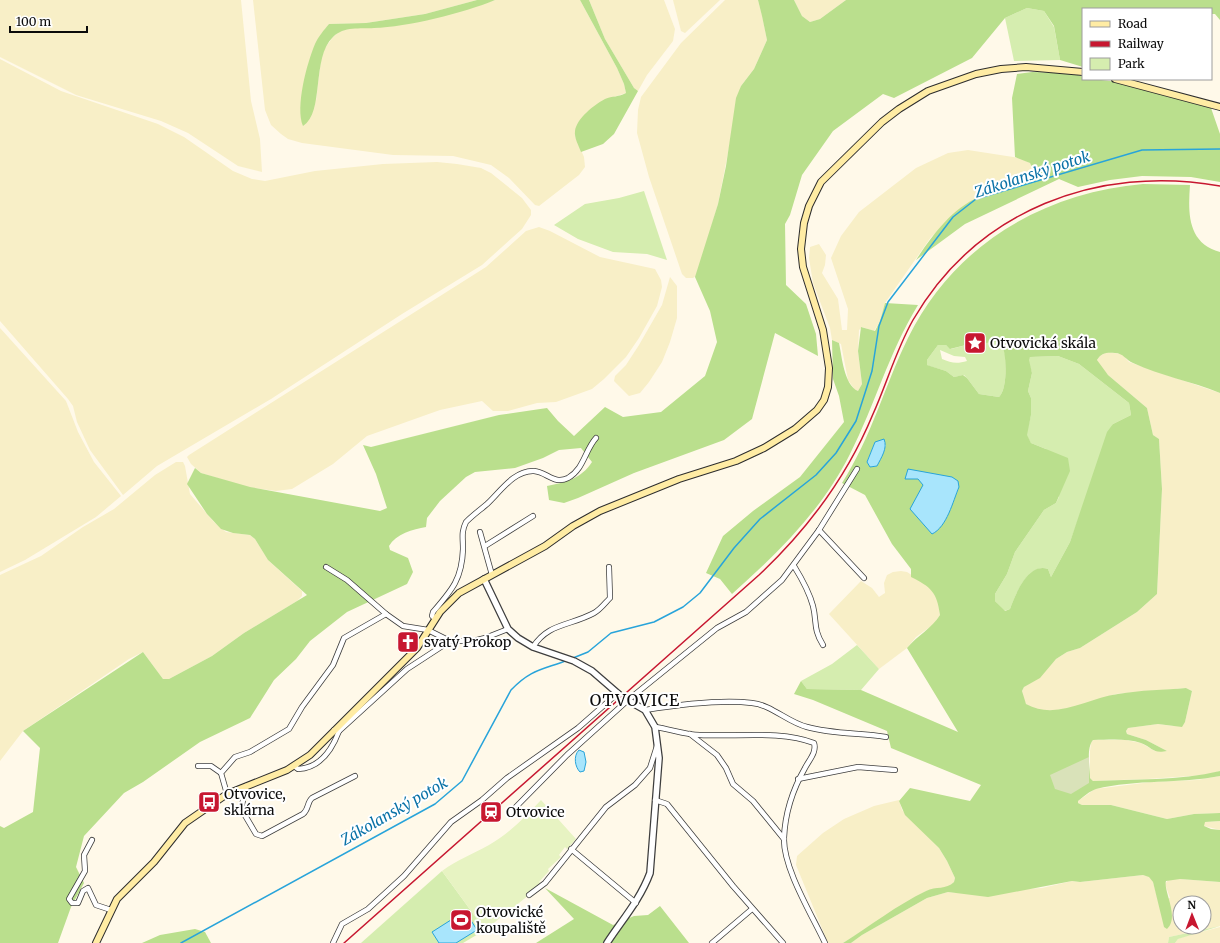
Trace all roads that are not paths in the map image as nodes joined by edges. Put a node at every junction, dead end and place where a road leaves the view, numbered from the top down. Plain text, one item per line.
1 (1082, 72) edge
2 (1119, 80) edge
3 (1220, 108) edge
4 (596, 438) dead end
5 (856, 469) dead end
6 (533, 516) dead end
7 (819, 530) junction
8 (480, 532) dead end
9 (485, 546) junction
10 (794, 566) junction
11 (326, 567) dead end
12 (609, 568) dead end
13 (492, 575) junction
14 (864, 578) dead end
15 (484, 579) junction
16 (386, 614) junction
17 (435, 619) junction
18 (508, 629) junction
19 (428, 630) junction
20 (450, 641) junction
21 (823, 645) dead end
22 (532, 647) junction
23 (618, 693) junction
24 (628, 700) junction
25 (645, 710) junction
26 (655, 727) junction
27 (336, 730) junction
28 (689, 734) junction
29 (886, 737) dead end
30 (657, 745) junction
31 (198, 766) dead end
32 (294, 766) junction
33 (895, 770) dead end
34 (221, 773) junction
35 (355, 776) dead end
36 (798, 779) junction
37 (246, 786) junction
38 (227, 794) junction
39 (655, 800) junction
40 (509, 814) dead end
41 (784, 839) junction
42 (92, 840) dead end
43 (571, 849) junction
44 (529, 895) dead end
45 (636, 903) junction
46 (752, 909) junction
47 (111, 910) junction
48 (96, 943) edge
49 (333, 943) edge
50 (607, 943) edge
51 (712, 943) edge
52 (783, 943) edge
53 (824, 943) edge

1 - 13 main road
2 - 3 main road
4 - 17 street
5 - 7 street
6 - 9 street
7 - 10 street
7 - 14 street
8 - 9 street
9 - 13 street
10 - 21 street
10 - 24 street
11 - 16 street
12 - 22 street
13 - 15 main road
15 - 17 main road
15 - 18 street
16 - 19 street
16 - 34 street
17 - 19 main road
18 - 20 street
18 - 22 street
19 - 20 street
19 - 27 main road
20 - 27 street
22 - 23 street
23 - 24 street
23 - 49 street
24 - 25 street
24 - 40 street
25 - 26 street
25 - 29 street
26 - 28 street
26 - 30 street
27 - 32 main road
27 - 32 street
28 - 36 street
28 - 41 street
30 - 39 street
30 - 43 street
31 - 34 street
32 - 37 main road
33 - 36 street
34 - 38 street
35 - 37 street
36 - 41 street
37 - 38 main road
38 - 47 main road
39 - 45 street
39 - 46 street
41 - 53 street
42 - 47 street
43 - 44 street
43 - 45 street
45 - 50 street
46 - 51 street
46 - 52 street
47 - 48 main road

